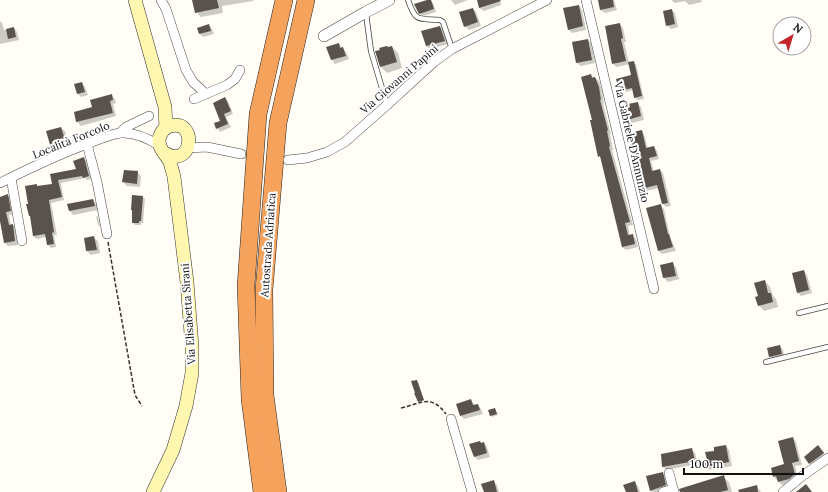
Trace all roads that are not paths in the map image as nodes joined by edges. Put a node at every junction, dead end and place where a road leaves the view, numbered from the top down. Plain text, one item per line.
1 (135, 0) edge
2 (161, 0) edge
3 (284, 0) edge
4 (306, 0) edge
5 (390, 0) edge
6 (408, 0) edge
7 (547, 0) edge
8 (586, 0) edge
9 (366, 12) junction
10 (324, 36) dead end
11 (452, 49) junction
12 (240, 70) dead end
13 (206, 94) junction
14 (194, 99) dead end
15 (387, 106) junction
16 (149, 116) dead end
17 (120, 133) junction
18 (166, 137) junction
19 (87, 144) junction
20 (186, 146) junction
21 (241, 154) tunnel mouth
22 (288, 160) tunnel mouth
23 (174, 177) junction
24 (11, 178) junction
25 (0, 184) edge
26 (107, 234) road end
27 (22, 241) dead end
28 (654, 289) dead end
29 (828, 306) edge
30 (799, 313) dead end
31 (828, 347) edge
32 (766, 362) dead end
33 (451, 420) road end
34 (828, 458) edge
35 (669, 473) dead end
36 (674, 491) edge
37 (153, 492) edge
38 (262, 492) edge
39 (278, 492) edge
40 (472, 492) edge
41 (663, 492) edge
42 (783, 492) edge

1 - 18 main road
2 - 13 street
3 - 38 highway, Autostrada Adriatica
4 - 39 highway, Autostrada Adriatica
5 - 9 street
6 - 11 lane
7 - 11 street, Via Giovanni Papini
8 - 28 street, Via Gabriele D'Annunzio
9 - 10 street
9 - 15 lane
11 - 15 street, Via Giovanni Papini
12 - 13 street
13 - 14 street
15 - 22 street, Via Giovanni Papini
16 - 17 street, Località Forcolo
17 - 18 street
17 - 19 street, Località Forcolo
18 - 20 main road
18 - 20 main road
18 - 23 main road, Via Elisabetta Sirani
19 - 24 street, Località Forcolo
19 - 26 street
20 - 21 street
20 - 23 main road, Via Elisabetta Sirani
23 - 37 main road, Via Elisabetta Sirani
24 - 25 street, Località Forcolo
24 - 27 street
29 - 30 lane
31 - 32 lane
33 - 40 street
34 - 42 street
35 - 36 street
36 - 41 street

